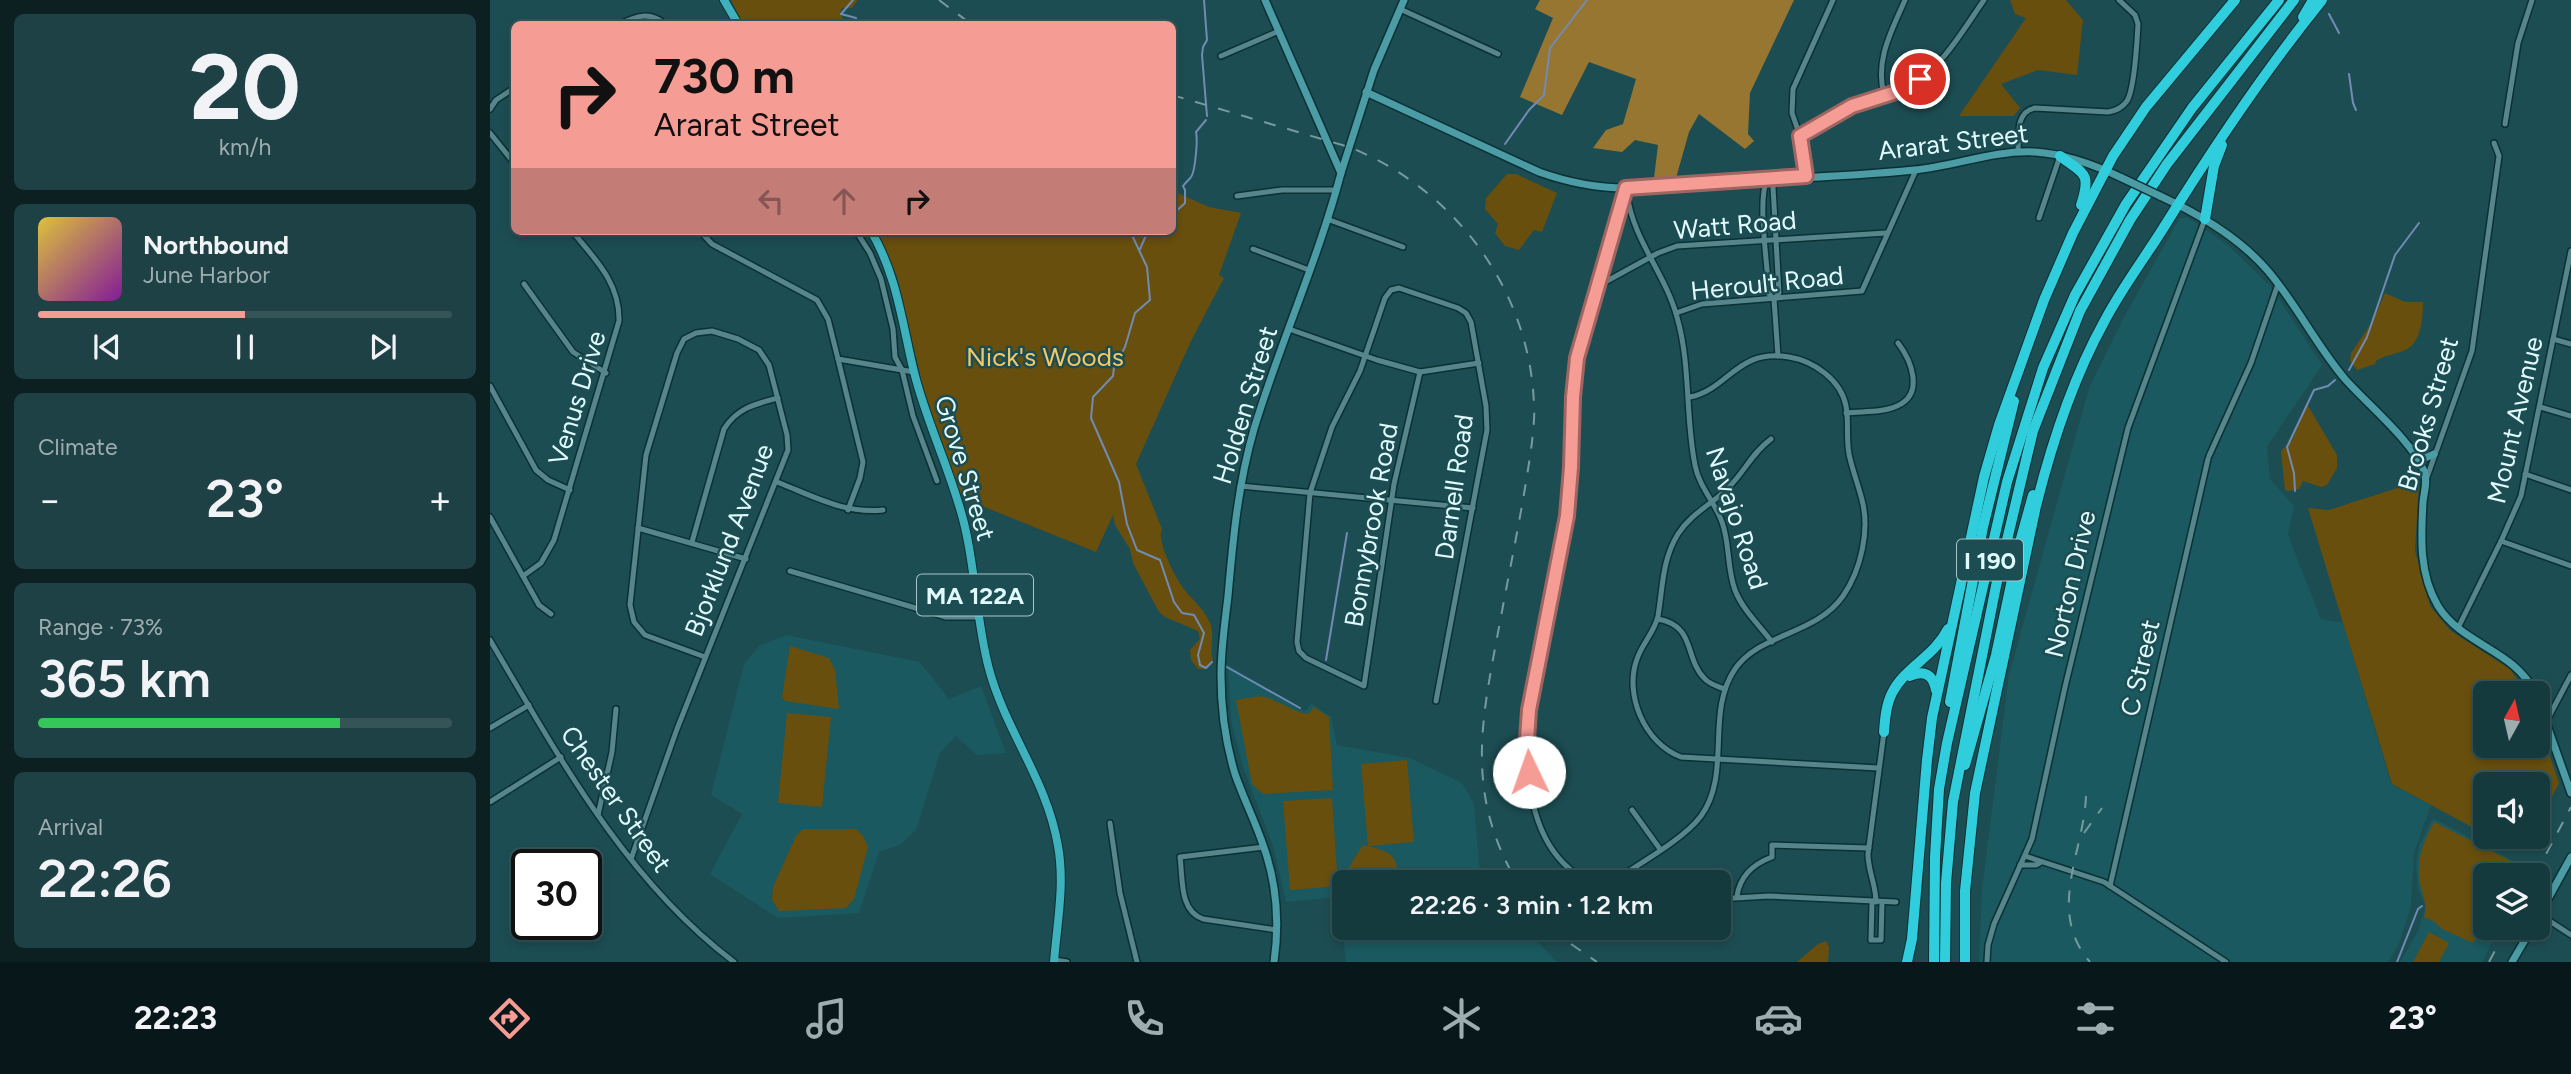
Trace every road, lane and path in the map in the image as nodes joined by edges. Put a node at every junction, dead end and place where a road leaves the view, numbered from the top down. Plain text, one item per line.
1 (724, 0) edge
2 (1265, 0) edge
3 (1405, 0) edge
4 (1833, 0) edge
5 (1905, 0) edge
6 (1984, 0) edge
7 (2119, 0) edge
8 (2235, 0) edge
9 (2241, 0) edge
10 (2279, 0) edge
11 (2294, 0) edge
12 (2313, 0) edge
13 (2322, 0) edge
14 (2532, 0) edge
15 (1400, 9) junction
16 (2225, 15) junction
17 (626, 21) edge
18 (661, 21) edge
19 (736, 21) edge
20 (1279, 31) junction
21 (2295, 33) junction
22 (1498, 54) dead end
23 (1221, 56) dead end
24 (511, 90) edge
25 (1366, 92) junction
26 (1884, 95) junction
27 (490, 109) edge
28 (2238, 111) junction
29 (2505, 124) dead end
30 (490, 134) edge
31 (1800, 136) junction
32 (2494, 143) dead end
33 (1328, 146) junction
34 (1348, 151) junction
35 (2018, 152) junction
36 (2060, 156) junction
37 (511, 159) edge
38 (1916, 170) junction
39 (2106, 170) junction
40 (1341, 173) junction
41 (1806, 176) junction
42 (1767, 178) junction
43 (1626, 188) junction
44 (1336, 190) junction
45 (1237, 196) dead end
46 (2178, 204) junction
47 (2039, 218) dead end
48 (1327, 219) junction
49 (2205, 219) junction
50 (1886, 233) junction
51 (575, 235) edge
52 (704, 235) edge
53 (859, 235) edge
54 (873, 235) edge
55 (2071, 237) junction
56 (1765, 240) junction
57 (1776, 240) junction
58 (1403, 247) dead end
59 (1253, 249) dead end
60 (2571, 251) edge
61 (1650, 258) junction
62 (1309, 270) junction
63 (524, 284) dead end
64 (2278, 284) junction
65 (1596, 287) junction
66 (1774, 299) junction
67 (2044, 300) junction
68 (1676, 313) junction
69 (1289, 329) junction
70 (2553, 339) junction
71 (1898, 343) dead end
72 (2571, 344) edge
73 (1365, 356) junction
74 (1778, 356) junction
75 (838, 359) junction
76 (1479, 363) junction
77 (902, 370) junction
78 (914, 372) junction
79 (1420, 372) junction
80 (606, 373) junction
81 (490, 386) edge
82 (1690, 397) junction
83 (778, 398) junction
84 (2540, 407) junction
85 (1846, 413) junction
86 (2571, 416) edge
87 (2055, 435) junction
88 (1771, 439) dead end
89 (2434, 454) junction
90 (2415, 456) junction
91 (2525, 474) junction
92 (2426, 480) junction
93 (937, 481) dead end
94 (776, 482) junction
95 (1240, 486) junction
96 (570, 490) junction
97 (2571, 490) edge
98 (1310, 493) junction
99 (1391, 500) junction
100 (1710, 501) junction
101 (1474, 508) junction
102 (848, 510) junction
103 (883, 510) dead end
104 (490, 517) edge
105 (638, 528) junction
106 (2501, 541) junction
107 (691, 542) junction
108 (746, 559) junction
109 (2571, 566) edge
110 (790, 571) dead end
111 (523, 576) junction
112 (1955, 612) junction
113 (551, 614) dead end
114 (979, 617) junction
115 (1658, 619) junction
116 (2458, 628) junction
117 (490, 640) edge
118 (1772, 642) junction
119 (705, 657) junction
120 (2571, 675) edge
121 (1900, 681) junction
122 (2528, 681) edge
123 (1724, 689) junction
124 (1937, 696) junction
125 (1436, 701) dead end
126 (529, 705) junction
127 (616, 709) dead end
128 (2550, 715) edge
129 (490, 728) edge
130 (1884, 732) joint
131 (2550, 737) edge
132 (1947, 743) junction
133 (561, 757) junction
134 (1717, 760) junction
135 (1878, 768) junction
136 (2571, 793) edge
137 (490, 802) edge
138 (1953, 802) junction
139 (1632, 810) dead end
140 (598, 815) junction
141 (1110, 823) dead end
142 (1264, 847) junction
143 (1869, 848) junction
144 (1660, 849) junction
145 (2025, 856) junction
146 (2571, 857) edge
147 (631, 859) junction
148 (2041, 862) junction
149 (2021, 864) junction
150 (1572, 870) edge
151 (1629, 870) edge
152 (2110, 886) junction
153 (2550, 895) edge
154 (1737, 896) junction
155 (1731, 897) edge
156 (1876, 902) junction
157 (1896, 902) dead end
158 (2550, 923) edge
159 (1277, 930) junction
160 (2571, 935) edge
161 (2525, 940) edge
162 (1054, 961) edge
163 (733, 962) edge
164 (1067, 962) edge
165 (1137, 962) edge
166 (1274, 962) edge
167 (1907, 962) edge
168 (1934, 962) edge
169 (1945, 962) edge
170 (1965, 962) edge
171 (1987, 962) edge
172 (2226, 962) edge
173 (2512, 962) edge

1 - 19 main road
2 - 20 main road
3 - 15 main road, Holden Street
4 - 31 street
5 - 26 street
6 - 26 street
7 - 35 street
8 - 16 highway
9 - 16 highway
10 - 132 highway, I 190
11 - 138 highway, I 190
12 - 21 highway
13 - 21 highway
14 - 29 street
15 - 22 street
15 - 25 main road, Holden Street
16 - 39 highway
17 - 18 street
20 - 23 street
20 - 33 main road
21 - 28 highway
24 - 27 street
25 - 34 main road, Holden Street
25 - 43 main road, Ararat Street
26 - 31 street
28 - 46 highway
28 - 49 highway
30 - 37 street
31 - 41 street
32 - 89 street, Brooks Street
33 - 34 main road
33 - 40 main road
34 - 40 main road, Holden Street
35 - 36 main road, Ararat Street
35 - 38 main road, Ararat Street
36 - 39 main road, Ararat Street
36 - 47 street
36 - 55 highway
38 - 41 main road, Ararat Street
38 - 50 street
39 - 46 main road, Ararat Street, bridge
39 - 55 highway
40 - 44 main road, Holden Street
41 - 42 main road, Ararat Street
42 - 43 main road, Ararat Street
42 - 56 street
42 - 57 street
43 - 61 street, Navajo Road
43 - 65 street
44 - 45 street
44 - 48 main road, Holden Street
46 - 49 main road, Ararat Street
46 - 87 highway
48 - 58 street
48 - 62 main road, Holden Street
49 - 64 main road, Ararat Street
49 - 145 street, Norton Drive
50 - 57 street, Watt Road
50 - 66 street, Heroult Road
51 - 80 street, Venus Drive
52 - 75 street
53 - 77 street
54 - 78 main road, Grove Street / MA 122A
55 - 67 highway
56 - 57 street, Watt Road
56 - 61 street, Watt Road
56 - 66 street
57 - 66 street
59 - 62 street
60 - 70 street, Mount Avenue
61 - 65 street, Watt Road
61 - 68 street, Navajo Road
62 - 69 main road, Holden Street
63 - 80 street
64 - 90 main road, Ararat Street
64 - 152 street, C Street
65 - 150 street
66 - 68 street, Heroult Road
66 - 74 street
67 - 112 highway
67 - 132 highway
68 - 82 street, Navajo Road
69 - 73 street
69 - 95 main road, Holden Street
70 - 72 street
70 - 84 street, Mount Avenue
71 - 85 street
73 - 76 street, Darnell Road
73 - 79 street
73 - 98 street
74 - 82 street
74 - 85 street
75 - 77 street
75 - 102 street
76 - 79 street
76 - 101 street, Darnell Road
77 - 78 street
77 - 93 street
78 - 114 main road, Grove Street / MA 122A
79 - 99 street, Bonnybrook Road
80 - 96 street, Venus Drive
81 - 96 street
82 - 100 street, Navajo Road
83 - 94 street, Bjorklund Avenue
83 - 105 street, Bjorklund Avenue
83 - 107 street
84 - 86 street
84 - 91 street, Mount Avenue
85 - 118 street
87 - 138 highway
87 - 170 highway
88 - 100 street
89 - 90 main road
89 - 92 street, Brooks Street
90 - 92 main road, Ararat Street
91 - 97 street
91 - 106 street, Mount Avenue
92 - 116 main road, Brooks Street
94 - 102 street
94 - 108 street, Bjorklund Avenue
95 - 98 street
95 - 142 main road, Holden Street
96 - 111 street, Venus Drive
98 - 99 street
98 - 99 street, Bonnybrook Road
99 - 101 street
100 - 115 street
100 - 118 street, Navajo Road
101 - 125 street, Darnell Road
102 - 103 street
104 - 111 street
105 - 107 street
105 - 119 street, Bjorklund Avenue
106 - 109 street
106 - 116 street, Mount Avenue
107 - 108 street
108 - 119 street, Bjorklund Avenue
110 - 114 street
111 - 113 street
112 - 121 highway
112 - 124 highway
114 - 162 main road, Grove Street / MA 122A
115 - 123 street
115 - 134 street
116 - 122 main road, Brooks Street
117 - 126 street, Chester Street
118 - 123 street
119 - 147 street, Bjorklund Avenue
120 - 128 street
121 - 124 highway
121 - 130 highway
123 - 134 street
124 - 167 highway
126 - 129 street
126 - 133 street, Chester Street
127 - 140 street
130 - 135 street
131 - 136 main road
132 - 168 highway, I 190
133 - 137 street
133 - 140 street, Chester Street
134 - 135 street
134 - 144 street
135 - 143 street
138 - 169 highway, I 190
139 - 144 street
140 - 147 street, Chester Street
141 - 165 street
142 - 159 main road, Holden Street
142 - 159 street
143 - 154 street
143 - 156 street
144 - 151 street
145 - 148 street
145 - 149 street, Norton Drive
146 - 153 main road
147 - 163 street, Chester Street
148 - 149 street
148 - 152 street
149 - 171 street, Norton Drive
152 - 172 street
154 - 155 street
154 - 156 street
156 - 156 street
156 - 157 street
158 - 160 street
159 - 166 main road, Holden Street
161 - 173 main road
162 - 164 street

